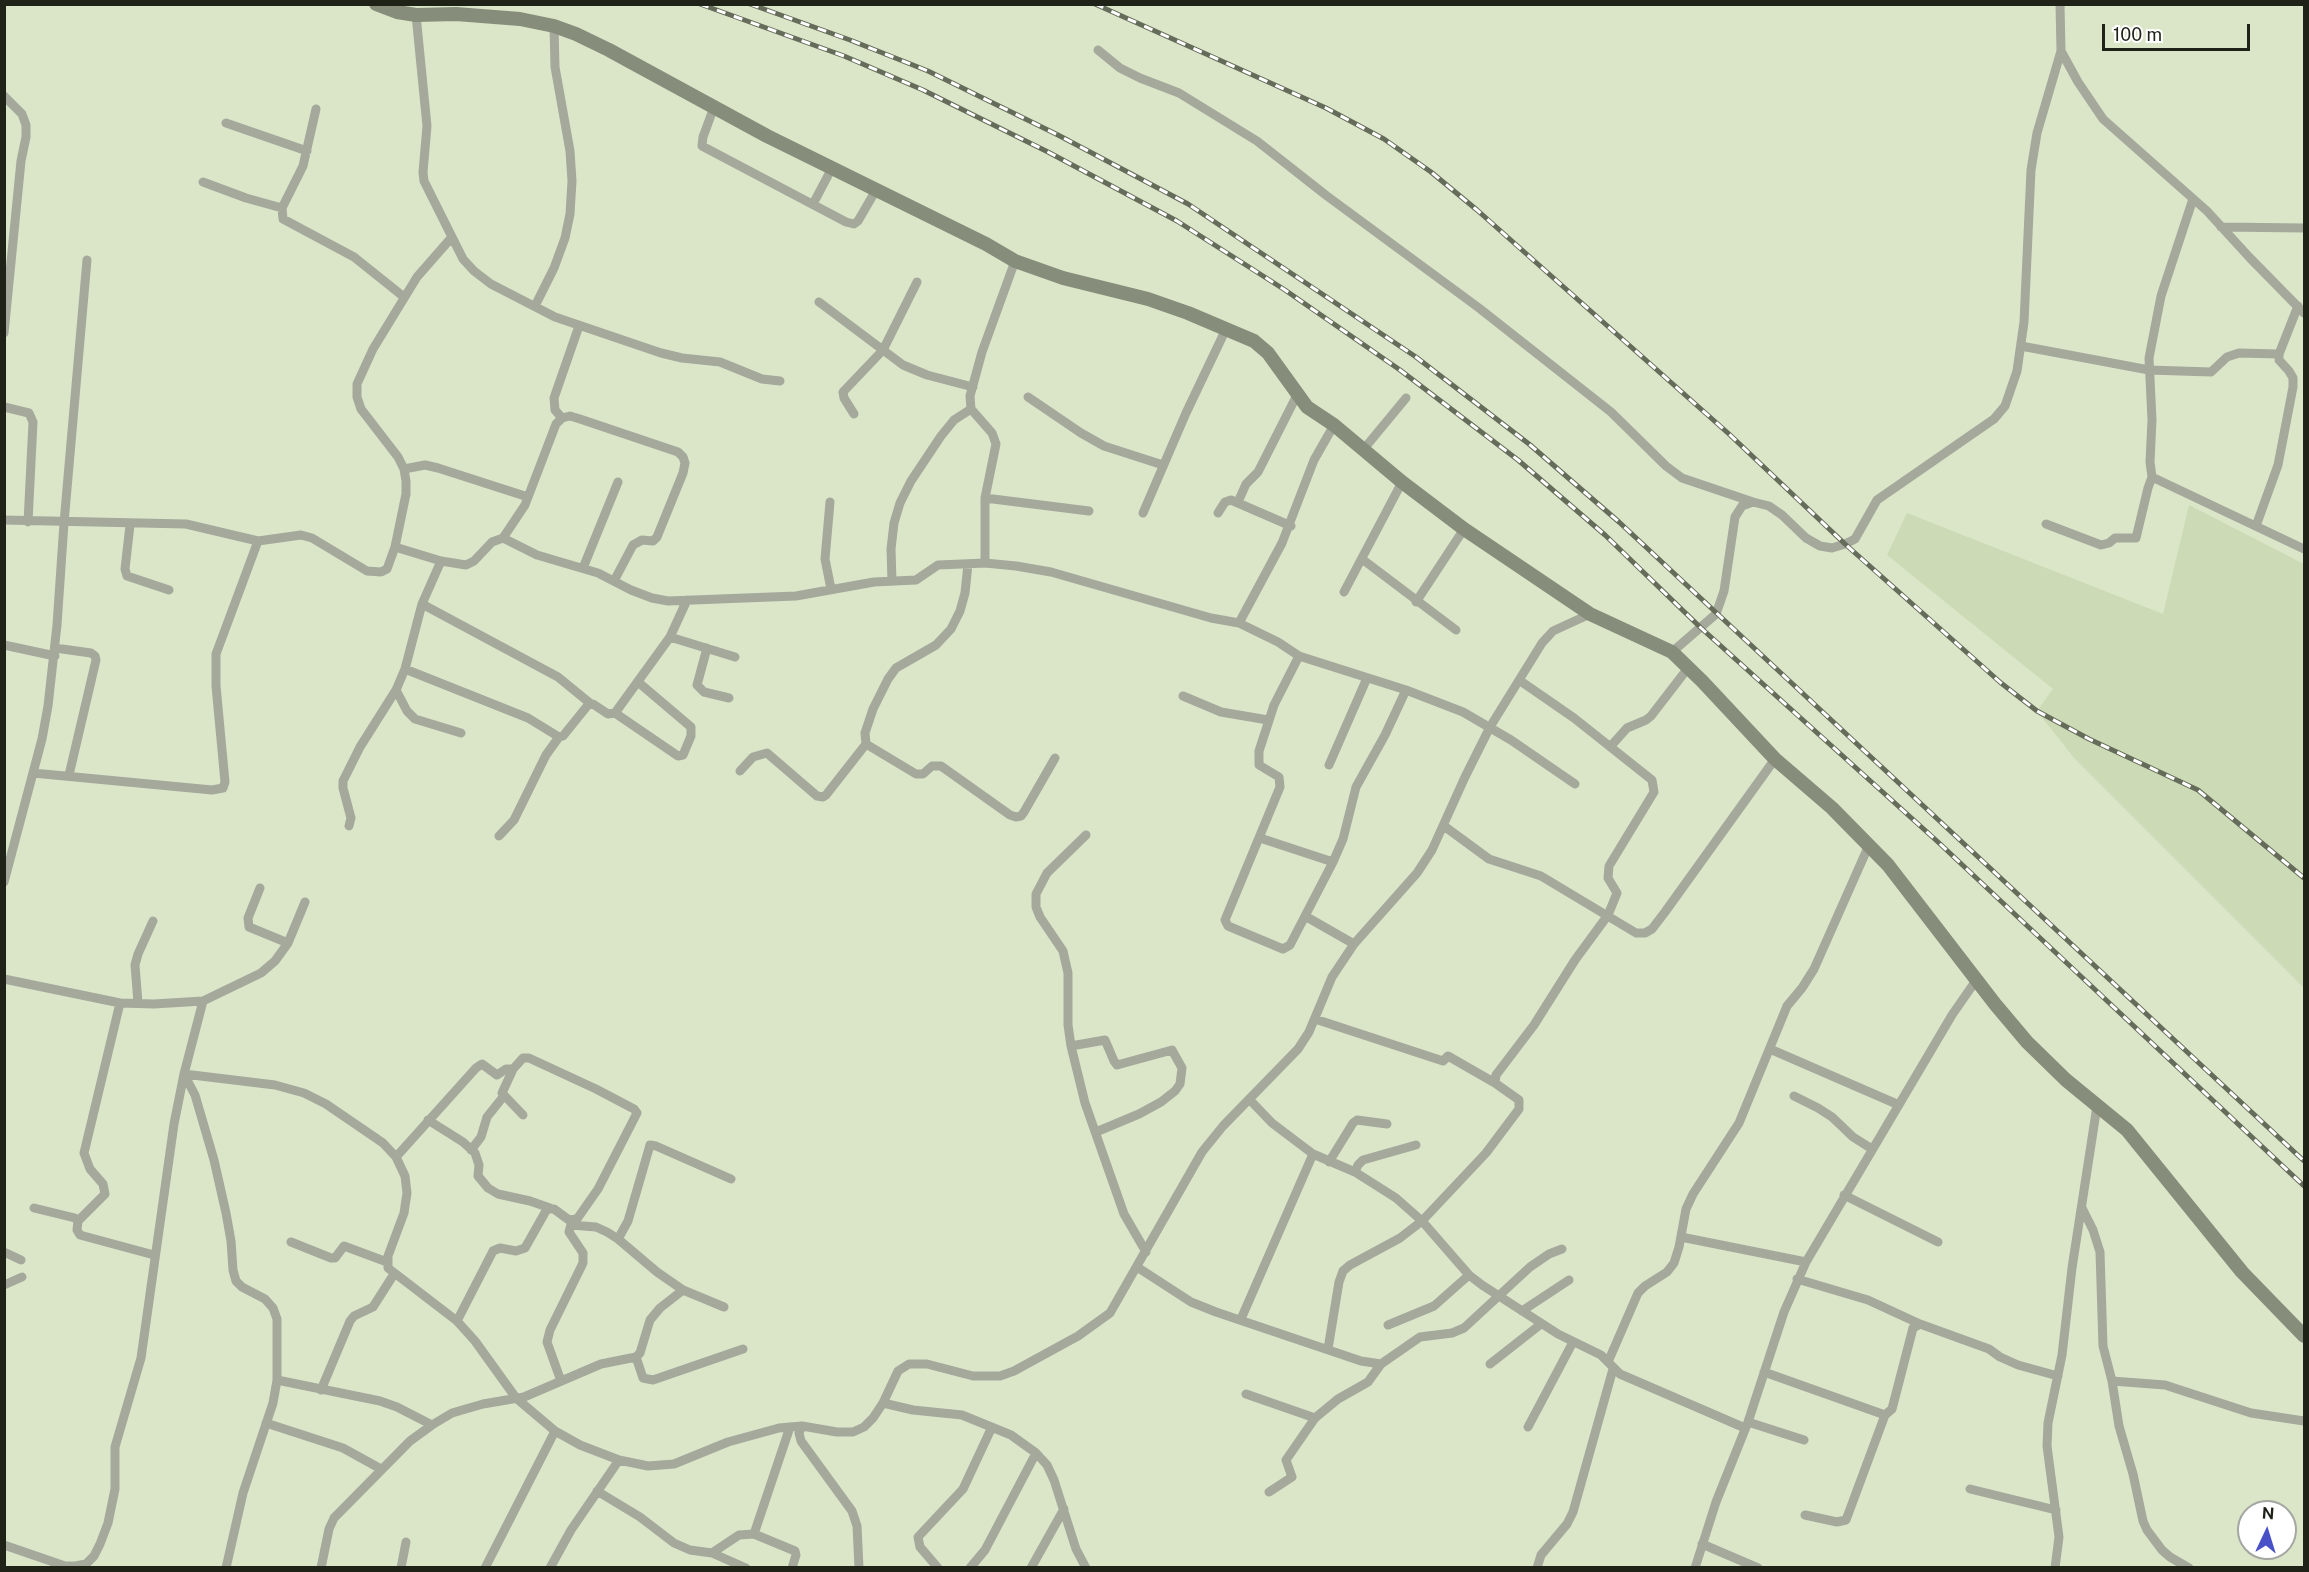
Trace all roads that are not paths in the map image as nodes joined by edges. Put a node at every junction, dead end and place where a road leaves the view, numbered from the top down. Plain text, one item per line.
1 (376, 4) edge
2 (2060, 4) edge
3 (416, 15) junction
4 (554, 26) junction
5 (1098, 50) dead end
6 (2061, 51) junction
7 (4, 96) edge
8 (714, 107) junction
9 (316, 110) dead end
10 (226, 123) dead end
11 (307, 151) junction
12 (832, 168) junction
13 (203, 182) dead end
14 (876, 190) junction
15 (2193, 199) junction
16 (813, 204) junction
17 (282, 208) junction
18 (2221, 227) junction
19 (2304, 228) edge
20 (452, 237) junction
21 (87, 260) dead end
22 (1015, 261) junction
23 (917, 282) dead end
24 (404, 297) junction
25 (819, 302) dead end
26 (535, 306) junction
27 (2301, 309) edge
28 (579, 326) junction
29 (1226, 329) junction
30 (4, 333) edge
31 (2021, 346) junction
32 (883, 350) junction
33 (2279, 354) junction
34 (2149, 370) junction
35 (780, 381) dead end
36 (973, 387) junction
37 (1297, 395) junction
38 (1028, 397) dead end
39 (1406, 398) dead end
40 (4, 407) edge
41 (971, 409) junction
42 (854, 414) dead end
43 (562, 418) junction
44 (1334, 425) junction
45 (1363, 450) junction
46 (1163, 465) junction
47 (404, 469) junction
48 (2152, 477) junction
49 (618, 482) dead end
50 (1402, 482) junction
51 (528, 497) junction
52 (985, 498) junction
53 (830, 502) dead end
54 (1238, 502) junction
55 (1753, 502) junction
56 (1089, 511) dead end
57 (1143, 513) dead end
58 (1218, 513) dead end
59 (4, 520) edge
60 (28, 522) junction
61 (64, 523) junction
62 (2046, 524) dead end
63 (130, 525) junction
64 (1291, 526) junction
65 (2256, 526) junction
66 (1464, 529) junction
67 (503, 538) junction
68 (258, 541) junction
69 (395, 546) junction
70 (2304, 549) edge
71 (1362, 559) junction
72 (441, 561) junction
73 (985, 563) junction
74 (968, 564) junction
75 (583, 568) junction
76 (614, 581) junction
77 (892, 581) junction
78 (831, 589) junction
79 (170, 590) dead end
80 (1344, 592) dead end
81 (687, 600) junction
82 (1416, 602) junction
83 (422, 604) junction
84 (1590, 614) junction
85 (1239, 623) junction
86 (1456, 630) dead end
87 (670, 637) junction
88 (4, 645) edge
89 (707, 648) junction
90 (55, 652) junction
91 (1672, 652) junction
92 (1299, 656) junction
93 (735, 657) dead end
94 (1688, 668) junction
95 (405, 669) junction
96 (1367, 678) junction
97 (1519, 680) junction
98 (638, 682) junction
99 (396, 690) junction
100 (1406, 690) junction
101 (1183, 696) dead end
102 (729, 698) dead end
103 (591, 704) junction
104 (615, 713) junction
105 (1268, 720) junction
106 (1490, 727) junction
107 (461, 733) dead end
108 (560, 737) junction
109 (866, 744) junction
110 (1610, 747) junction
111 (1055, 758) dead end
112 (1774, 759) junction
113 (1329, 765) dead end
114 (740, 771) dead end
115 (33, 773) junction
116 (69, 775) junction
117 (1575, 784) dead end
118 (349, 826) dead end
119 (1444, 826) junction
120 (1086, 835) dead end
121 (499, 836) dead end
122 (1260, 838) junction
123 (1869, 845) junction
124 (1333, 862) junction
125 (4, 882) edge
126 (260, 888) dead end
127 (305, 902) dead end
128 (1608, 915) junction
129 (1305, 916) junction
130 (153, 921) dead end
131 (288, 943) junction
132 (1354, 944) junction
133 (1977, 979) junction
134 (4, 980) edge
135 (203, 1001) junction
136 (120, 1003) junction
137 (138, 1003) junction
138 (1315, 1019) junction
139 (1071, 1046) junction
140 (1770, 1049) junction
141 (513, 1070) junction
142 (184, 1074) junction
143 (1495, 1083) junction
144 (1794, 1096) dead end
145 (503, 1097) junction
146 (1250, 1100) junction
147 (1899, 1105) junction
148 (2097, 1106) junction
149 (523, 1115) dead end
150 (428, 1120) junction
151 (1387, 1124) dead end
152 (1096, 1132) junction
153 (1416, 1145) dead end
154 (1872, 1149) junction
155 (471, 1150) junction
156 (1313, 1154) junction
157 (396, 1156) junction
158 (1329, 1162) junction
159 (1355, 1172) junction
160 (731, 1179) dead end
161 (1844, 1195) junction
162 (34, 1208) dead end
163 (550, 1208) junction
164 (2082, 1208) junction
165 (78, 1221) junction
166 (1422, 1221) junction
167 (571, 1223) junction
168 (1681, 1237) junction
169 (618, 1239) junction
170 (291, 1242) dead end
171 (1938, 1242) dead end
172 (1562, 1250) dead end
173 (4, 1252) edge
174 (1146, 1252) junction
175 (154, 1255) junction
176 (21, 1260) dead end
177 (387, 1262) junction
178 (1806, 1262) junction
179 (1137, 1267) junction
180 (394, 1274) junction
181 (1469, 1275) junction
182 (22, 1277) dead end
183 (1569, 1280) dead end
184 (1797, 1280) junction
185 (4, 1285) edge
186 (683, 1290) junction
187 (1498, 1295) junction
188 (724, 1307) dead end
189 (1522, 1311) junction
190 (1241, 1319) junction
191 (457, 1321) junction
192 (1541, 1324) junction
193 (1920, 1324) junction
194 (1388, 1325) dead end
195 (2304, 1336) edge
196 (1573, 1342) junction
197 (743, 1349) dead end
198 (1328, 1349) junction
199 (636, 1356) junction
200 (1381, 1364) junction
201 (1490, 1364) dead end
202 (1610, 1365) junction
203 (1764, 1372) junction
204 (2058, 1376) junction
205 (277, 1380) junction
206 (561, 1381) junction
207 (2112, 1381) junction
208 (321, 1390) junction
209 (1246, 1394) dead end
210 (516, 1398) junction
211 (883, 1403) junction
212 (1886, 1415) junction
213 (1315, 1418) junction
214 (2304, 1421) edge
215 (266, 1423) junction
216 (432, 1425) junction
217 (1746, 1425) junction
218 (802, 1426) junction
219 (790, 1427) junction
220 (992, 1427) junction
221 (1528, 1427) dead end
222 (555, 1431) junction
223 (1804, 1440) dead end
224 (1036, 1453) junction
225 (619, 1460) junction
226 (381, 1469) junction
227 (1970, 1489) dead end
228 (597, 1491) junction
229 (1269, 1492) dead end
230 (1064, 1509) junction
231 (2056, 1510) junction
232 (1805, 1515) dead end
233 (754, 1534) junction
234 (406, 1542) dead end
235 (1702, 1544) junction
236 (4, 1545) edge
237 (711, 1553) junction
238 (226, 1568) edge
239 (321, 1568) edge
240 (401, 1568) edge
241 (484, 1568) edge
242 (550, 1568) edge
243 (746, 1568) edge
244 (792, 1568) edge
245 (859, 1568) edge
246 (938, 1568) edge
247 (970, 1568) edge
248 (1032, 1568) edge
249 (1086, 1568) edge
250 (1537, 1568) edge
251 (1695, 1568) edge
252 (1758, 1568) edge
253 (2055, 1568) edge
254 (2189, 1568) edge

1 - 3 main road
2 - 6 street
3 - 4 main road
3 - 20 street
4 - 8 main road
4 - 26 street
5 - 55 street
6 - 15 street
6 - 31 street
7 - 30 street
8 - 12 main road
8 - 16 street
9 - 11 street
10 - 11 street
11 - 17 street
12 - 14 main road
12 - 16 street
13 - 17 street
14 - 16 street
14 - 22 main road
15 - 18 street
15 - 34 street
17 - 24 street
18 - 19 street
18 - 27 street
20 - 24 street
20 - 26 street
21 - 61 street
22 - 29 main road
22 - 36 street
23 - 32 street
24 - 47 street
25 - 32 street
26 - 28 street
27 - 33 street
28 - 35 street
28 - 43 street
29 - 37 main road
29 - 46 street
31 - 34 street
31 - 55 street
32 - 36 street
32 - 42 street
33 - 34 street
33 - 65 street
34 - 48 street
36 - 41 street
37 - 44 main road
37 - 54 street
38 - 46 street
39 - 45 street
40 - 60 street
41 - 52 street
41 - 77 street
43 - 51 street
43 - 76 street
44 - 45 main road
44 - 64 street
45 - 50 main road
46 - 57 street
47 - 51 street
47 - 69 street
48 - 62 street
48 - 65 street
49 - 75 street
50 - 66 main road
50 - 71 street
51 - 67 street
52 - 56 street
52 - 73 street
53 - 78 street
54 - 58 street
54 - 64 street
55 - 91 street
59 - 60 street
60 - 61 street
61 - 63 street
61 - 90 street
63 - 68 street
63 - 79 street
64 - 85 street
65 - 70 street
66 - 82 street
66 - 84 main road
67 - 72 street
67 - 75 street
68 - 69 street
68 - 116 street
69 - 72 street
71 - 80 street
71 - 82 street
72 - 83 street
73 - 74 street
73 - 85 street
74 - 77 street
74 - 109 street
75 - 76 street
76 - 81 street
77 - 78 street
78 - 81 street
81 - 87 street
82 - 86 street
83 - 95 street
83 - 103 street
84 - 91 main road
84 - 97 street
85 - 92 street
87 - 89 street
87 - 98 street
88 - 90 street
89 - 93 street
89 - 102 street
90 - 115 street
90 - 116 street
91 - 94 main road
92 - 96 street
92 - 105 street
94 - 110 street
94 - 112 main road
95 - 99 street
95 - 108 street
96 - 100 street
96 - 113 street
97 - 106 street
97 - 110 street
98 - 104 street
98 - 104 street
99 - 107 street
99 - 118 street
100 - 106 street
100 - 124 street
101 - 105 street
103 - 104 street
103 - 108 street
105 - 122 street
106 - 117 street
106 - 119 street
108 - 121 street
109 - 111 street
109 - 114 street
110 - 128 street
112 - 123 main road
112 - 128 street
115 - 116 street
115 - 125 street
119 - 128 street
119 - 132 street
120 - 139 street
122 - 124 street
122 - 129 street
123 - 133 main road
123 - 140 street
124 - 129 street
126 - 131 street
127 - 131 street
128 - 143 street
129 - 132 street
130 - 137 street
131 - 135 street
132 - 138 street
133 - 147 street
133 - 148 main road
134 - 136 street
135 - 137 street
135 - 142 street
136 - 137 street
136 - 165 street
138 - 143 street
138 - 146 street
139 - 152 street
139 - 152 street
140 - 147 street
140 - 168 street
141 - 145 street
141 - 150 street
141 - 167 street
142 - 157 street
142 - 175 street
142 - 205 street
143 - 166 street
144 - 154 street
145 - 149 street
145 - 155 street
146 - 156 street
146 - 174 street
147 - 154 street
148 - 164 street
148 - 195 main road
150 - 155 street
150 - 157 street
151 - 158 street
152 - 174 street
153 - 159 street
154 - 161 street
155 - 163 street
156 - 158 street
156 - 190 street
157 - 177 street
158 - 159 street
159 - 166 street
160 - 169 street
161 - 171 street
161 - 178 street
162 - 165 street
163 - 167 street
163 - 191 street
164 - 204 street
164 - 207 street
165 - 175 street
166 - 181 street
166 - 198 street
167 - 169 street
167 - 206 street
168 - 178 street
168 - 202 street
169 - 186 street
170 - 177 street
172 - 187 street
173 - 176 street
174 - 179 street
175 - 236 street
177 - 180 street
178 - 184 street
179 - 190 street
179 - 211 street
180 - 191 street
180 - 208 street
181 - 187 street
181 - 194 street
182 - 185 street
183 - 189 street
184 - 193 street
184 - 203 street
186 - 188 street
186 - 199 street
187 - 189 street
187 - 200 street
189 - 192 street
190 - 198 street
191 - 210 street
192 - 196 street
192 - 201 street
193 - 204 street
193 - 212 street
196 - 202 street
196 - 221 street
197 - 199 street
198 - 200 street
199 - 206 street
200 - 213 street
202 - 217 street
202 - 250 street
203 - 212 street
203 - 217 street
204 - 231 street
205 - 208 street
205 - 215 street
206 - 210 street
207 - 214 street
207 - 254 street
208 - 216 street
209 - 213 street
210 - 216 street
210 - 222 street
211 - 218 street
211 - 220 street
212 - 232 street
213 - 229 street
215 - 226 street
215 - 238 street
216 - 226 street
217 - 223 street
217 - 235 street
218 - 219 street
218 - 245 street
219 - 225 street
219 - 233 street
220 - 224 street
220 - 246 street
222 - 225 street
222 - 241 street
224 - 230 street
224 - 247 street
225 - 228 street
226 - 239 street
227 - 231 street
228 - 237 street
228 - 242 street
230 - 248 street
230 - 249 street
231 - 253 street
233 - 237 street
233 - 244 street
234 - 240 street
235 - 251 street
235 - 252 street
237 - 243 street

